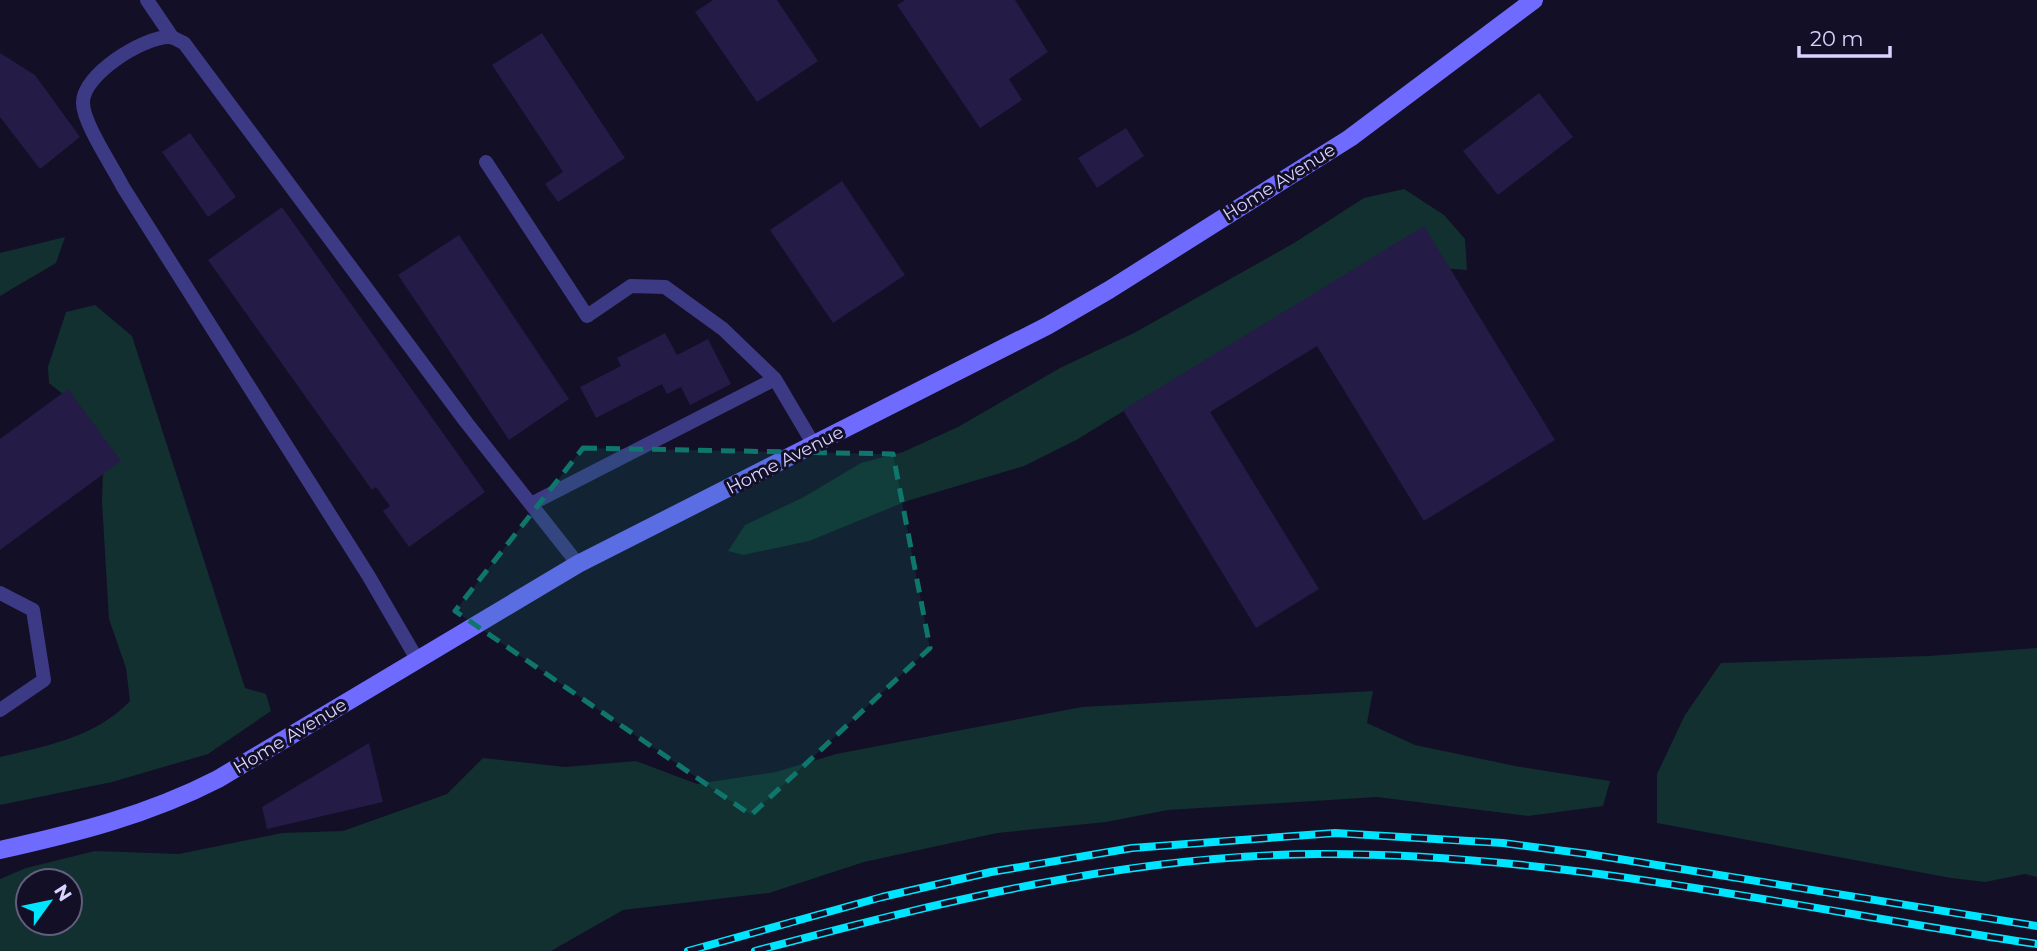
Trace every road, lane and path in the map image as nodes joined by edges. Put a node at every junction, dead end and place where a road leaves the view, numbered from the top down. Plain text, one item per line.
1 (147, 0) edge
2 (1534, 0) edge
3 (172, 37) junction
4 (486, 162) dead end
5 (775, 379) junction
6 (814, 445) junction
7 (531, 504) junction
8 (578, 564) junction
9 (0, 593) edge
10 (417, 659) junction
11 (0, 710) edge
12 (0, 850) edge

1 - 3 lane
2 - 6 street, Home Avenue
3 - 7 lane
3 - 10 lane
4 - 5 lane
5 - 6 lane
5 - 7 lane
6 - 8 street, Home Avenue
7 - 8 lane
8 - 10 street, Home Avenue
9 - 11 lane
10 - 12 street, Home Avenue

